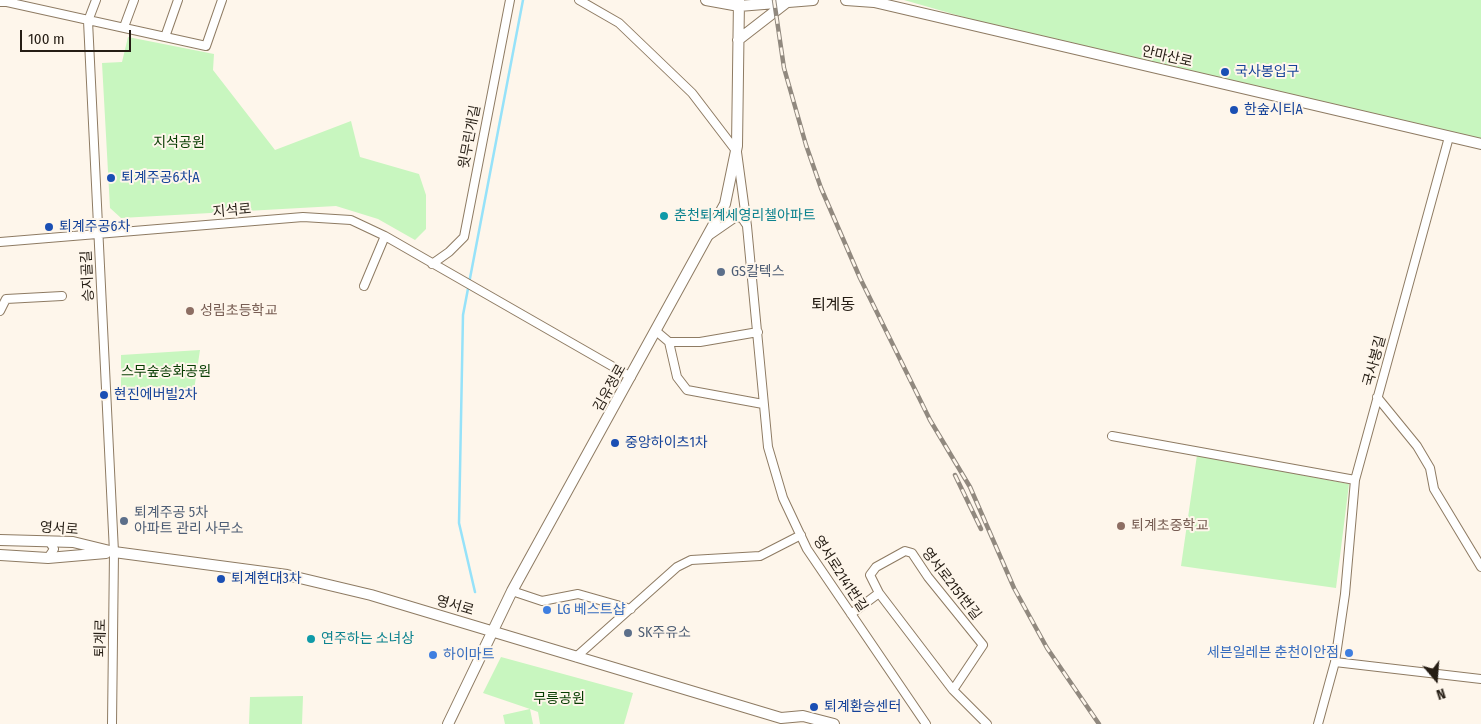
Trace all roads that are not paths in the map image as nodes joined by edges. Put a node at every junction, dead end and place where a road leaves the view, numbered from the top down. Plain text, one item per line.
1 (96, 0) edge
2 (134, 0) edge
3 (178, 0) edge
4 (222, 0) edge
5 (510, 0) edge
6 (579, 0) edge
7 (706, 0) edge
8 (813, 0) edge
9 (846, 0) edge
10 (783, 1) edge
11 (0, 2) edge
12 (739, 3) edge
13 (88, 21) junction
14 (124, 27) junction
15 (166, 37) junction
16 (738, 40) junction
17 (1449, 137) junction
18 (1481, 144) edge
19 (737, 152) junction
20 (748, 226) junction
21 (98, 234) junction
22 (385, 236) junction
23 (708, 236) junction
24 (0, 242) edge
25 (432, 264) junction
26 (364, 286) dead end
27 (62, 296) dead end
28 (0, 311) edge
29 (656, 331) junction
30 (758, 332) junction
31 (669, 342) junction
32 (631, 377) junction
33 (1378, 397) junction
34 (763, 404) junction
35 (1112, 436) dead end
36 (1355, 480) junction
37 (801, 535) junction
38 (0, 540) edge
39 (49, 542) junction
40 (114, 552) junction
41 (0, 556) edge
42 (48, 558) junction
43 (1481, 567) edge
44 (512, 590) junction
45 (879, 593) junction
46 (631, 609) junction
47 (851, 614) junction
48 (491, 630) junction
49 (576, 657) junction
50 (1335, 662) junction
51 (1481, 679) edge
52 (953, 690) junction
53 (784, 721) edge
54 (112, 724) edge
55 (448, 724) edge
56 (834, 724) edge
57 (926, 724) edge
58 (987, 724) edge
59 (1318, 724) edge

1 - 13 street, 승지골길
2 - 14 street
3 - 15 street
4 - 15 street
5 - 25 street, 윗무린개길
6 - 19 street
7 - 12 street
8 - 10 street
9 - 17 street, 안마산로
10 - 12 street
10 - 16 street
11 - 13 street
12 - 16 street, 김유정로
13 - 14 street
13 - 21 street, 승지골길
14 - 15 street
16 - 19 street, 김유정로
17 - 18 street, 안마산로
17 - 33 street, 국사봉길
19 - 20 street, 영서로2141번길
19 - 23 street, 김유정로
20 - 23 street
20 - 30 street, 영서로2141번길
21 - 22 street, 지석로
21 - 24 street, 지석로
21 - 40 street, 승지골길
22 - 25 street, 지석로
22 - 26 street
23 - 29 street, 김유정로
25 - 32 street, 지석로
27 - 28 street
29 - 31 street
29 - 32 street, 김유정로
30 - 31 street
30 - 34 street, 영서로2141번길
31 - 34 street
32 - 44 street, 김유정로
33 - 36 street
33 - 43 street, 국사봉길
34 - 37 street, 영서로2141번길
35 - 36 street
36 - 50 street
37 - 46 street
37 - 47 street, 영서로2141번길
38 - 39 street, 영서로
39 - 40 street, 영서로
39 - 42 street
40 - 42 street, 영서로
40 - 48 street, 영서로
40 - 54 street, 퇴계로
41 - 42 street, 영서로
44 - 46 street
44 - 48 street, 김유정로
45 - 47 street
45 - 52 street, 영서로2151번길
45 - 52 street, 영서로2151번길
46 - 49 street
47 - 57 street, 영서로2141번길
48 - 49 street, 영서로
48 - 55 street, 김유정로
49 - 53 street, 영서로
50 - 51 street
50 - 59 street
52 - 58 street, 영서로2151번길
53 - 56 street, 영서로

